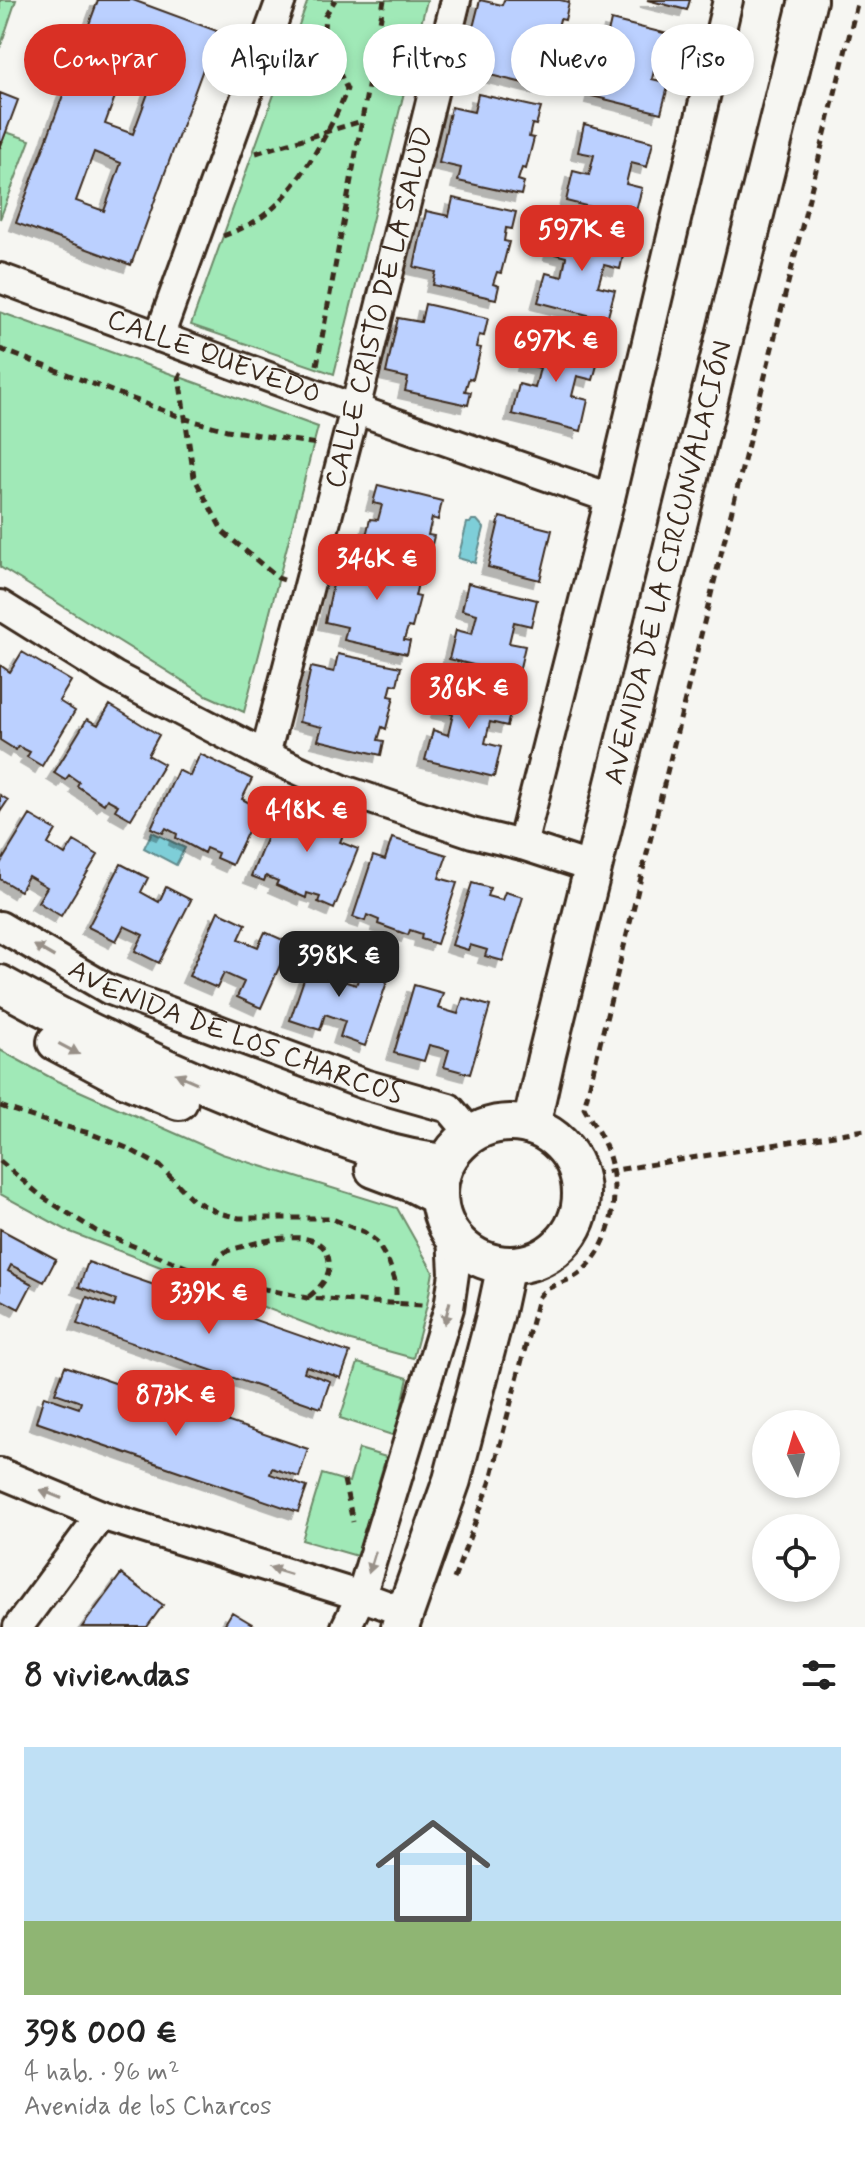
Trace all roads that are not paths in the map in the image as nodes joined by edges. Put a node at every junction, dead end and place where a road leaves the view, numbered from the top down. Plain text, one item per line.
1 (281, 0) edge
2 (456, 0) edge
3 (728, 0) edge
4 (808, 0) edge
5 (0, 278) edge
6 (159, 337) junction
7 (355, 409) junction
8 (610, 498) junction
9 (0, 605) edge
10 (265, 755) junction
11 (522, 845) junction
12 (593, 868) junction
13 (0, 926) edge
14 (0, 984) edge
15 (0, 1012) edge
16 (531, 1126) junction
17 (471, 1134) junction
18 (442, 1180) junction
19 (452, 1236) junction
20 (506, 1265) junction
21 (0, 1473) edge
22 (101, 1515) junction
23 (361, 1596) junction
24 (404, 1620) edge
25 (18, 1627) edge
26 (346, 1627) edge

1 - 6 street
2 - 7 street, CALLE CRISTO DE LA SALUD
3 - 8 street
4 - 12 street, AVENIDA DE LA CIRCUNVALACIÓN
5 - 6 street, CALLE QUEVEDO
6 - 7 street, CALLE QUEVEDO
7 - 8 street, CALLE QUEVEDO
7 - 10 street, CALLE CRISTO DE LA SALUD
8 - 11 street
9 - 10 street
10 - 11 street
11 - 12 street
12 - 16 street, AVENIDA DE LA CIRCUNVALACIÓN
17 -> 13 street, AVENIDA DE LOS CHARCOS
18 -> 14 street, AVENIDA DE LOS CHARCOS
15 -> 18 street
16 - 17 street
16 - 20 street
17 - 18 street
18 - 19 street
19 - 20 street
19 -> 23 street
20 - 24 street
22 -> 21 street
23 -> 22 street
22 - 25 street
23 - 24 street
23 - 26 street

